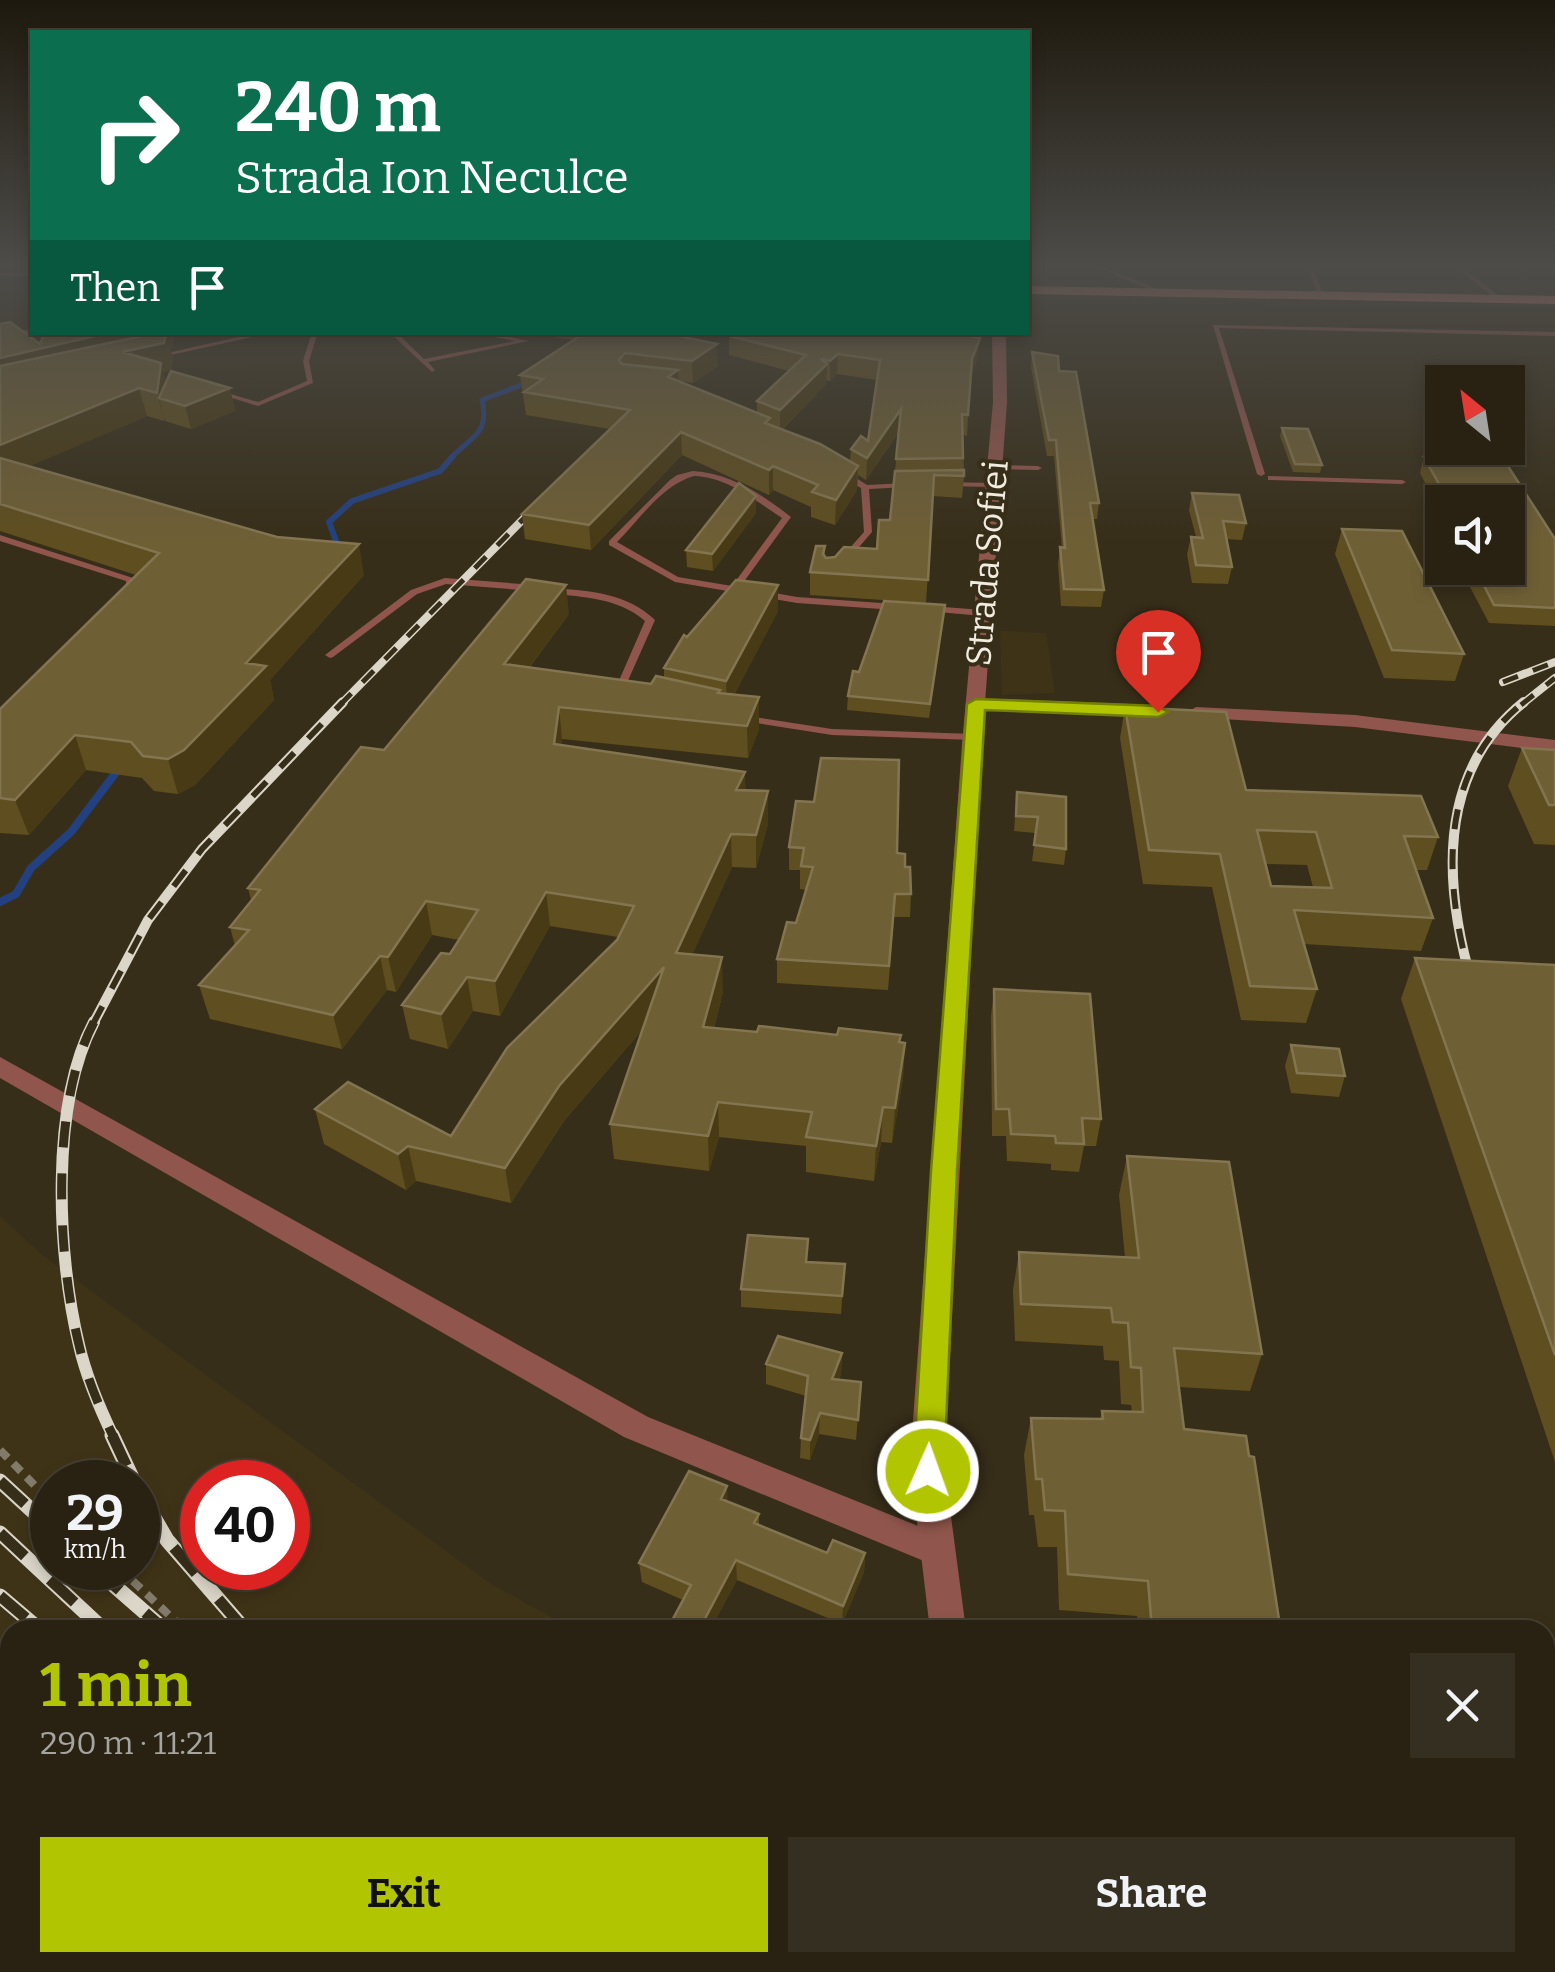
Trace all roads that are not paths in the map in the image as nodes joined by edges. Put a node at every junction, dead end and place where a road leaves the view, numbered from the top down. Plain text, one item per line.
1 (307, 358) edge
2 (420, 358) edge
3 (438, 358) edge
4 (999, 358) edge
5 (1225, 358) edge
6 (423, 361) junction
7 (432, 370) dead end
8 (209, 389) edge
9 (833, 468) edge
10 (1038, 468) dead end
11 (1261, 474) dead end
12 (995, 476) junction
13 (1271, 478) dead end
14 (1402, 482) dead end
15 (944, 484) edge
16 (924, 485) edge
17 (864, 487) junction
18 (0, 538) edge
19 (842, 561) edge
20 (734, 589) junction
21 (132, 602) edge
22 (906, 608) edge
23 (924, 609) edge
24 (983, 613) junction
25 (330, 654) dead end
26 (635, 695) edge
27 (976, 704) junction
28 (742, 718) edge
29 (973, 737) junction
30 (1555, 746) edge
31 (0, 1066) edge
32 (936, 1550) junction
33 (946, 1620) edge

1 - 8 lane
2 - 6 lane
3 - 6 lane
4 - 12 street, Strada Sofiei
5 - 11 lane
6 - 7 lane
9 - 17 lane
10 - 12 lane
12 - 15 lane
12 - 24 street, Strada Sofiei
13 - 14 lane
16 - 17 lane
17 - 19 lane
18 - 21 lane
20 - 20 lane
20 - 22 lane
23 - 24 lane
24 - 27 street, Strada Sofiei
25 - 26 lane
27 - 29 street, Strada Sofiei
27 - 30 street
28 - 29 lane
29 - 32 street, Strada Sofiei
31 - 32 street
32 - 33 street, Strada Sofiei

